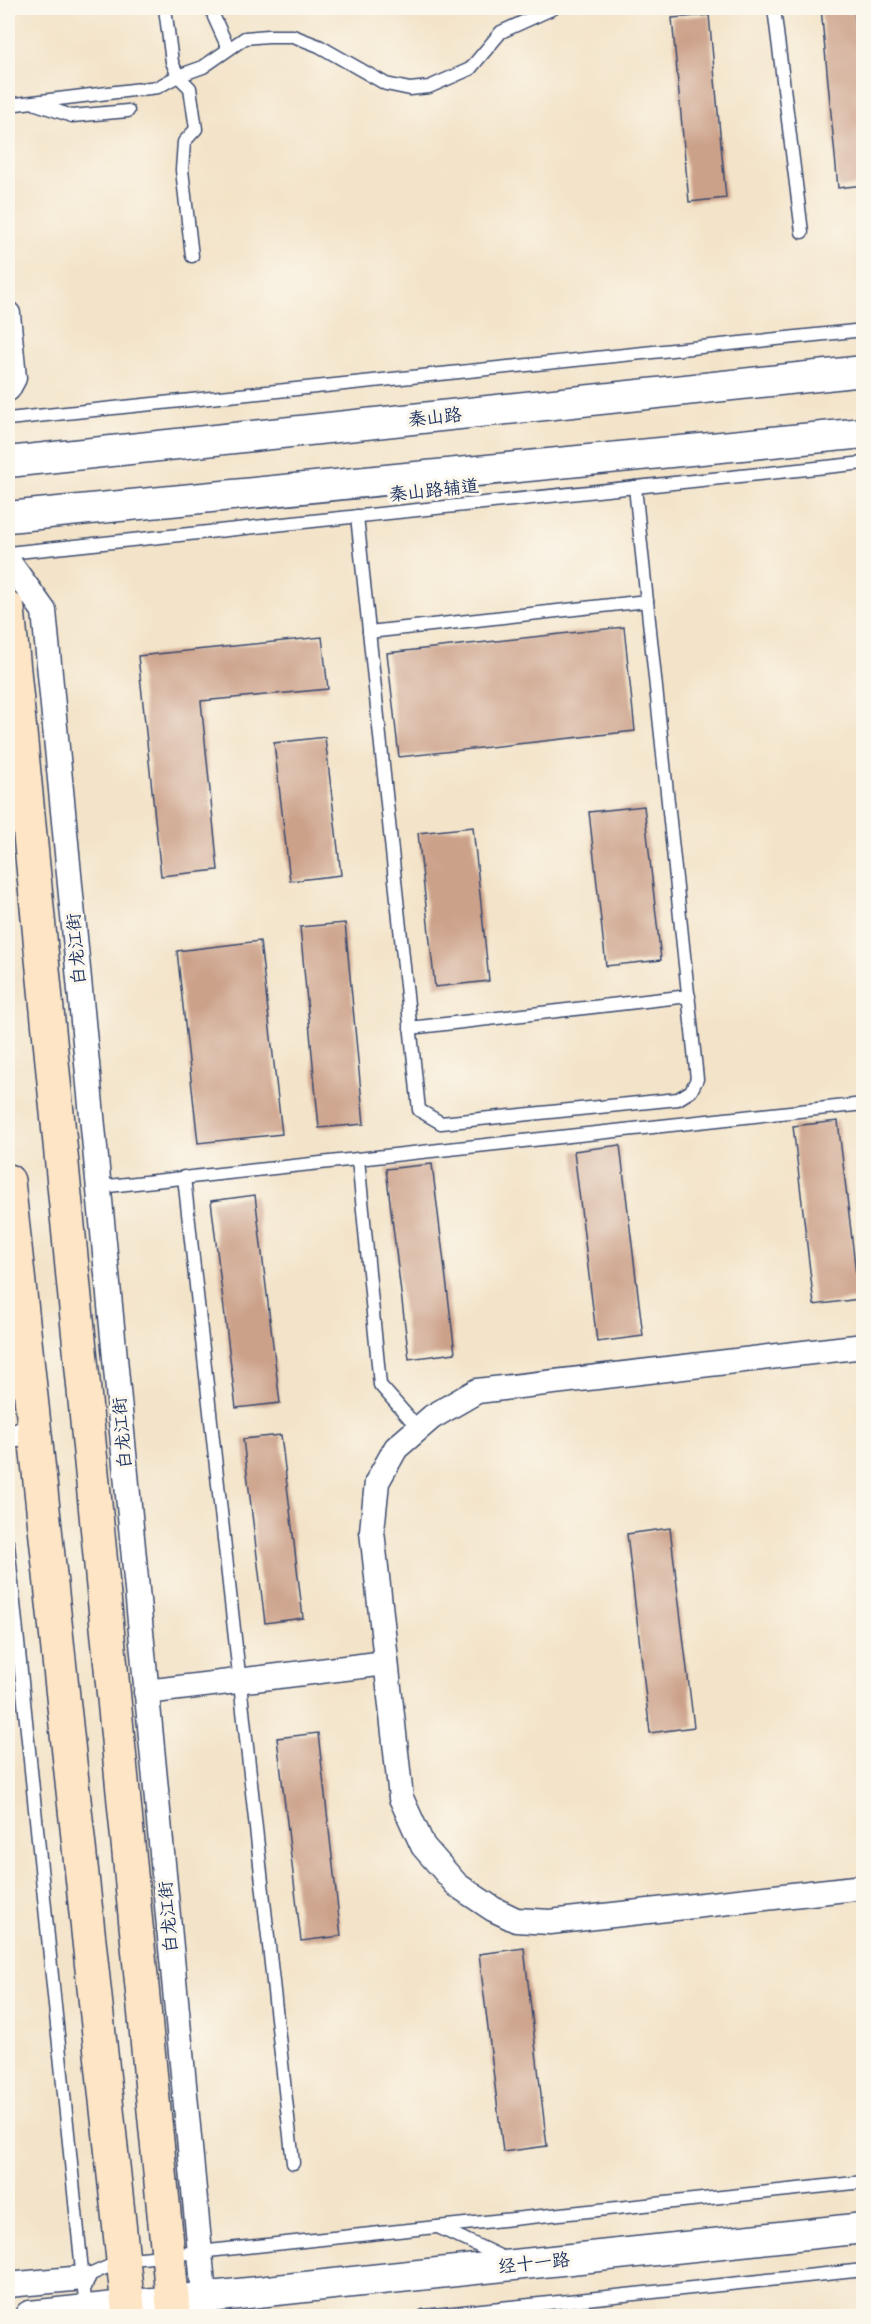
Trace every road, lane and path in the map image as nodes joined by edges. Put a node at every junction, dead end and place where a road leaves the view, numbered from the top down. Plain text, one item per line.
1 (165, 8) edge
2 (213, 8) edge
3 (554, 8) edge
4 (774, 8) edge
5 (228, 48) junction
6 (178, 76) junction
7 (32, 102) junction
8 (8, 105) edge
9 (128, 111) dead end
10 (801, 232) dead end
11 (192, 256) dead end
12 (8, 314) edge
13 (864, 330) edge
14 (864, 371) edge
15 (8, 389) edge
16 (8, 419) edge
17 (864, 433) edge
18 (8, 462) edge
19 (864, 463) edge
20 (635, 487) junction
21 (357, 516) junction
22 (8, 517) edge
23 (8, 553) edge
24 (8, 561) edge
25 (647, 601) junction
26 (8, 609) edge
27 (369, 632) junction
28 (689, 996) junction
29 (410, 1028) junction
30 (864, 1104) edge
31 (358, 1159) junction
32 (184, 1178) junction
33 (8, 1181) edge
34 (99, 1187) junction
35 (864, 1346) edge
36 (418, 1428) junction
37 (21, 1434) edge
38 (8, 1544) edge
39 (386, 1663) junction
40 (240, 1681) junction
41 (147, 1692) junction
42 (864, 1887) edge
43 (293, 2163) dead end
44 (864, 2182) edge
45 (438, 2227) junction
46 (864, 2228) edge
47 (200, 2252) junction
48 (168, 2255) junction
49 (123, 2260) junction
50 (518, 2264) junction
51 (864, 2270) edge
52 (83, 2278) junction
53 (8, 2285) edge
54 (205, 2308) edge
55 (173, 2309) edge
56 (128, 2311) edge
57 (86, 2314) edge
58 (30, 2316) edge
59 (424, 2316) edge

1 - 6 lane
2 - 5 lane
3 - 5 lane
4 - 10 lane
5 - 6 lane
6 - 7 lane
6 - 11 lane
7 - 8 lane
7 - 9 lane
12 - 15 street
13 - 16 lane
14 - 18 street, 秦山路
17 - 22 street
19 - 20 lane, 秦山路辅道
20 - 21 lane, 秦山路辅道
20 - 25 lane
21 - 23 lane, 秦山路辅道
21 - 27 lane
24 - 34 street, 白龙江街
25 - 27 lane
25 - 28 lane
26 - 48 main road, 白龙江街
27 - 29 lane
28 - 29 lane
28 - 29 lane
30 - 31 lane
31 - 32 lane
31 - 36 lane
32 - 34 lane
32 - 40 lane
33 - 37 main road
34 - 41 street, 白龙江街
35 - 36 street
36 - 39 street
37 - 49 main road
38 - 52 lane
39 - 40 street
39 - 42 street
40 - 41 street
40 - 43 lane
41 - 47 street, 白龙江街
44 - 45 lane
45 - 47 lane
45 - 50 lane
46 - 50 street, 经十一路
47 - 48 lane
47 - 54 street, 白龙江街
48 - 49 lane
48 - 55 main road, 白龙江街
49 - 52 lane
49 - 56 main road
50 - 54 street, 经十一路
51 - 59 lane
52 - 53 street
52 - 57 lane
54 - 55 street, 经十一路
55 - 56 street, 经十一路
56 - 57 street, 经十一路
57 - 58 street, 经十一路

